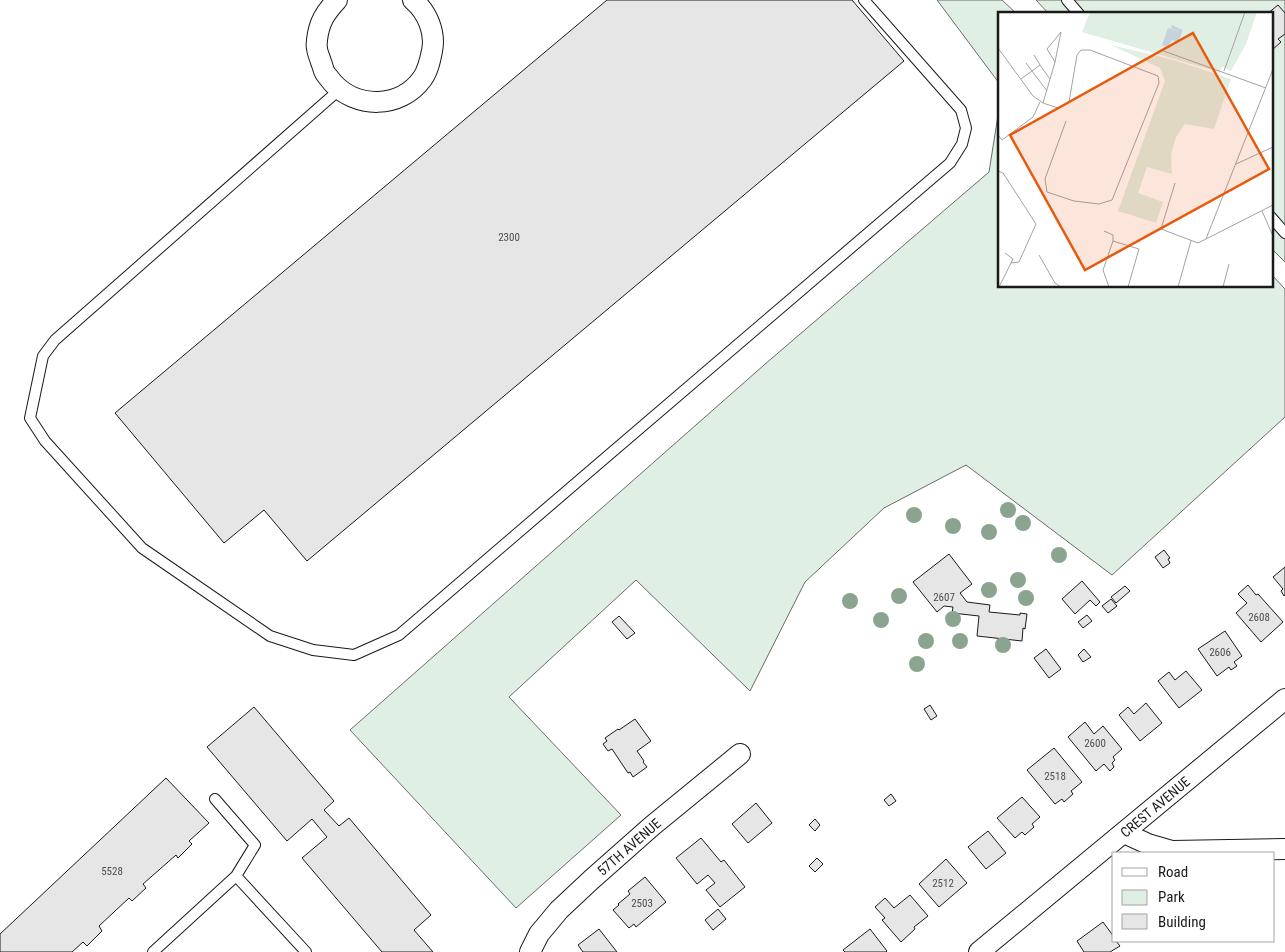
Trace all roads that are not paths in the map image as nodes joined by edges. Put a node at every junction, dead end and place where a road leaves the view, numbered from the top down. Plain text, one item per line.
1 (337, 0) edge
2 (864, 0) edge
3 (1067, 0) edge
4 (415, 1) edge
5 (1077, 12) edge
6 (339, 90) junction
7 (1272, 218) edge
8 (1285, 233) edge
9 (1285, 699) edge
10 (740, 754) dead end
11 (215, 799) dead end
12 (1124, 833) junction
13 (1285, 849) edge
14 (236, 876) junction
15 (153, 952) edge
16 (306, 952) edge
17 (530, 952) edge
18 (979, 952) edge

1 - 6 street
2 - 6 lane
3 - 5 lane
4 - 6 street
7 - 8 lane
9 - 12 street, CREST AVENUE
10 - 17 street, 57TH AVENUE
11 - 14 lane
12 - 13 street
12 - 18 street, CREST AVENUE
14 - 15 lane
14 - 16 lane

